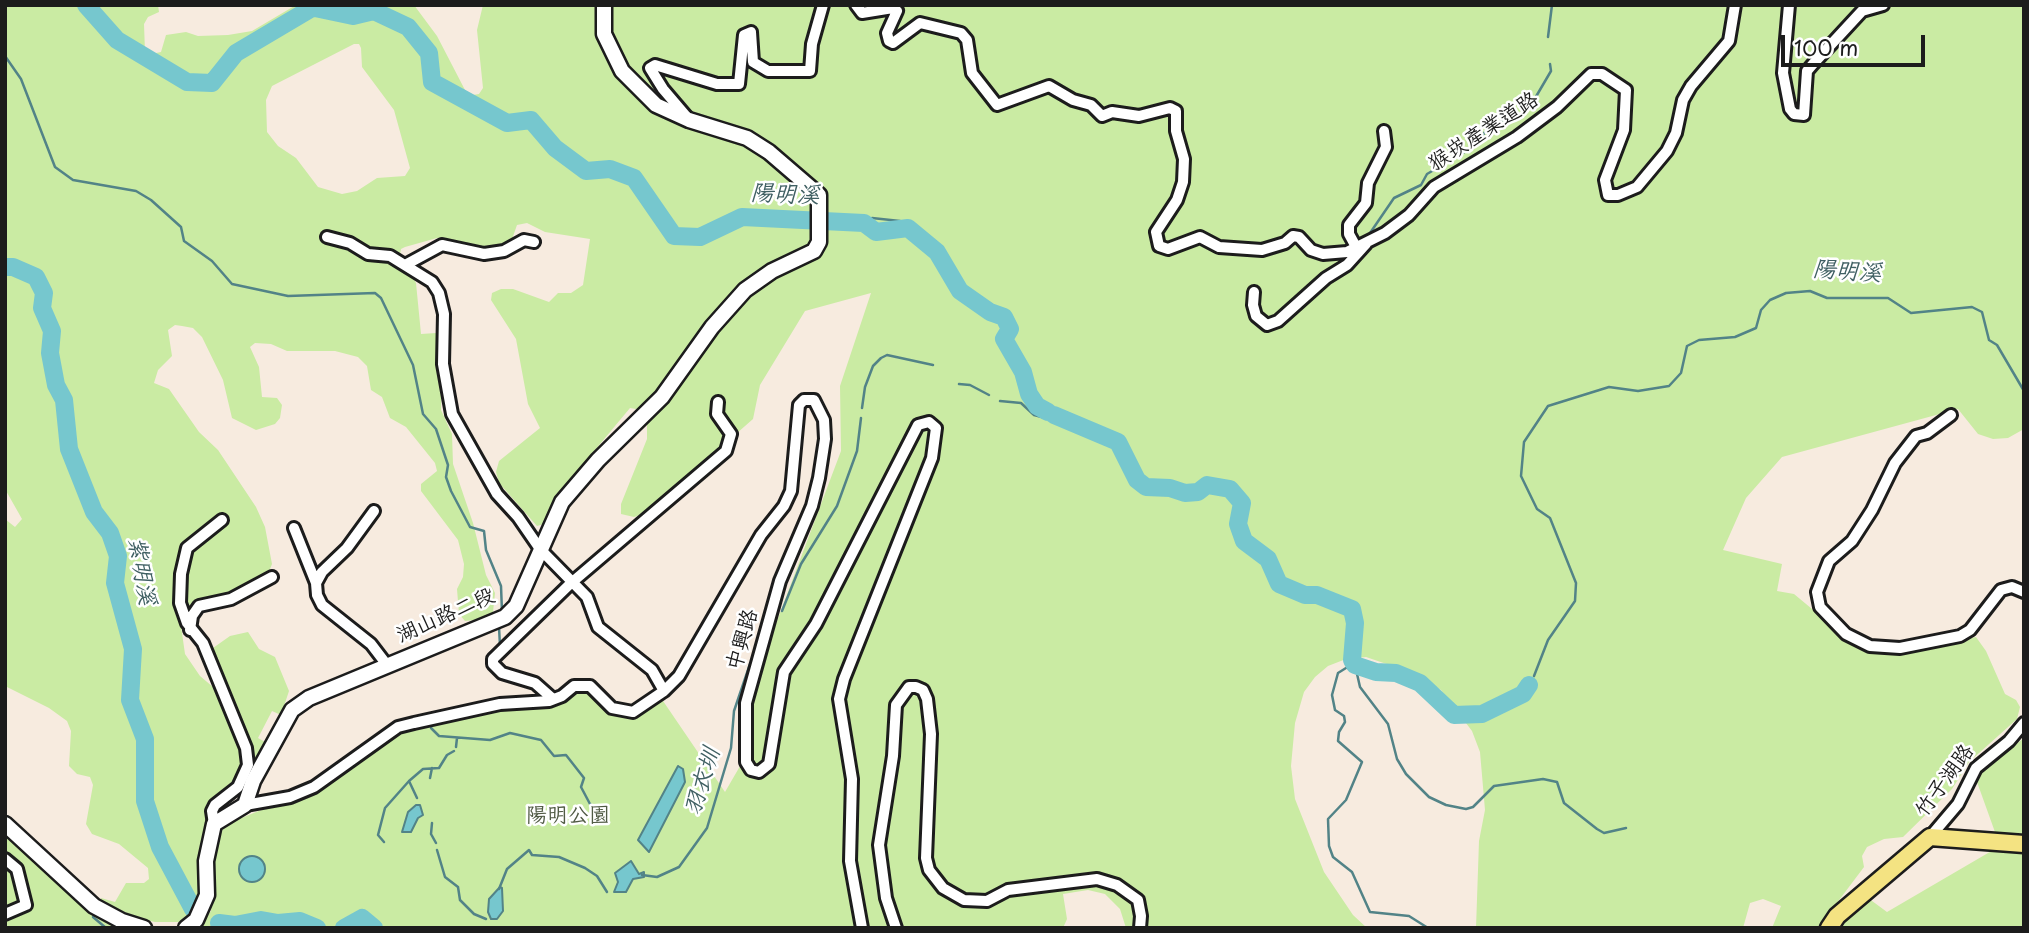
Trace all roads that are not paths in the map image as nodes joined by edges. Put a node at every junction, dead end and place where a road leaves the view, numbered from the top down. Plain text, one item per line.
1 (604, 5) edge
2 (823, 5) edge
3 (856, 5) edge
4 (1735, 5) edge
5 (1789, 5) edge
6 (1883, 5) edge
7 (689, 120) junction
8 (1384, 131) dead end
9 (327, 237) dead end
10 (534, 242) dead end
11 (1361, 245) junction
12 (407, 264) junction
13 (1254, 292) dead end
14 (718, 402) dead end
15 (1951, 415) dead end
16 (374, 511) dead end
17 (222, 520) dead end
18 (294, 528) dead end
19 (540, 549) junction
20 (272, 577) dead end
21 (316, 583) junction
22 (570, 584) junction
23 (2024, 592) edge
24 (190, 630) junction
25 (387, 665) junction
26 (664, 691) junction
27 (553, 699) junction
28 (2024, 723) edge
29 (246, 805) junction
30 (5, 824) edge
31 (214, 824) junction
32 (1930, 837) junction
33 (2024, 844) edge
34 (5, 859) edge
35 (5, 914) edge
36 (144, 928) edge
37 (186, 928) edge
38 (862, 928) edge
39 (896, 928) edge
40 (1140, 928) edge
41 (1829, 928) edge

1 - 7 street
2 - 7 street
3 - 11 street, 猴崁產業道路
4 - 11 street, 猴崁產業道路
5 - 6 street
7 - 19 street, 湖山路二段
8 - 11 street
9 - 12 street
10 - 12 street
11 - 13 street
12 - 19 street
14 - 22 street
15 - 23 street
16 - 21 street
17 - 24 street
18 - 21 street
19 - 22 street
19 - 25 street, 湖山路二段
20 - 24 street
21 - 25 street
22 - 26 street
22 - 27 street
24 - 31 street
25 - 29 street, 湖山路二段
26 - 27 street, 中興路
26 - 38 street, 中興路
27 - 29 street, 中興路
28 - 32 street, 竹子湖路
29 - 31 street
30 - 36 street
31 - 37 street
32 - 33 main road, 竹子湖路
32 - 41 main road, 竹子湖路
34 - 35 street
39 - 40 street

